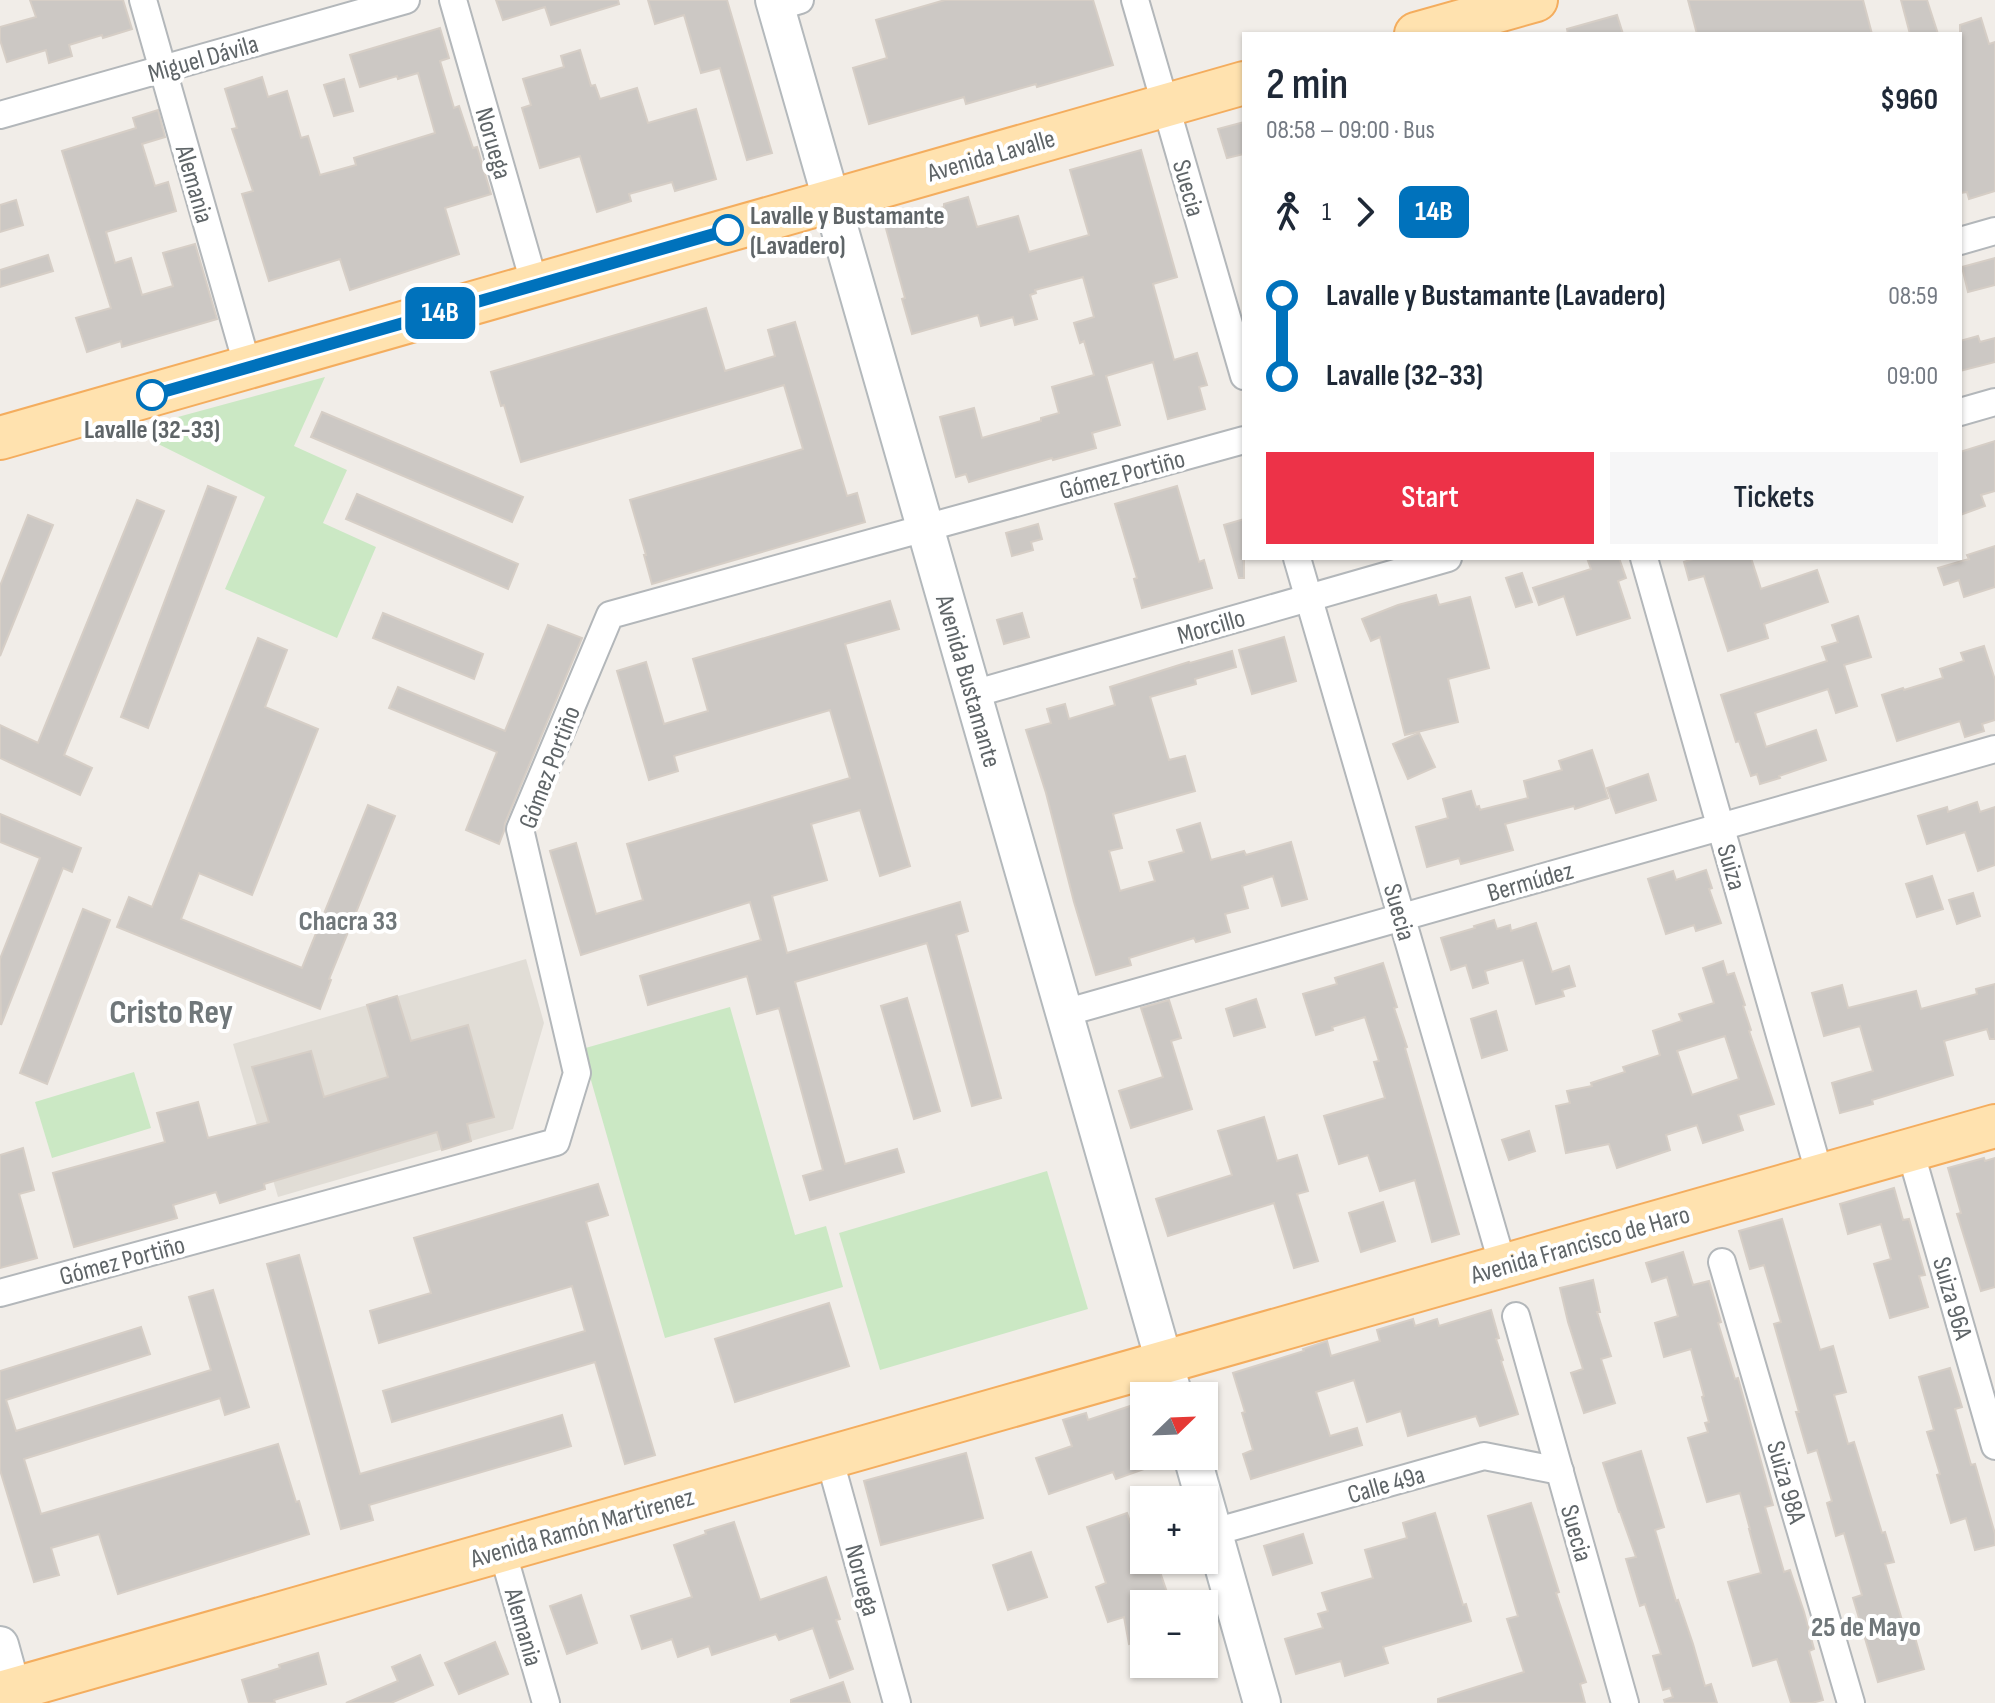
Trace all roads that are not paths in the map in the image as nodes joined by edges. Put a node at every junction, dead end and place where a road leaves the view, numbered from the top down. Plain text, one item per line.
1 (143, 0) edge
2 (406, 0) edge
3 (453, 0) edge
4 (1135, 0) edge
5 (1536, 0) edge
6 (783, 2) edge
7 (1488, 16) edge
8 (1424, 32) edge
9 (163, 69) junction
10 (1242, 84) edge
11 (1165, 106) junction
12 (0, 115) edge
13 (831, 201) junction
14 (1995, 231) edge
15 (1962, 240) edge
16 (535, 286) junction
17 (248, 368) junction
18 (1242, 369) edge
19 (1995, 402) edge
20 (1962, 411) edge
21 (0, 438) edge
22 (1242, 441) edge
23 (925, 528) junction
24 (1298, 560) edge
25 (1441, 560) edge
26 (1645, 560) edge
27 (1309, 598) junction
28 (973, 694) junction
29 (1995, 749) edge
30 (1721, 827) junction
31 (1401, 917) junction
32 (1064, 1013) junction
33 (1995, 1126) edge
34 (1910, 1150) junction
35 (1820, 1176) junction
36 (1722, 1262) dead end
37 (1503, 1266) junction
38 (0, 1293) edge
39 (1516, 1316) dead end
40 (1169, 1379) edge
41 (1995, 1446) edge
42 (829, 1457) junction
43 (1560, 1471) junction
44 (1218, 1531) edge
45 (1218, 1546) edge
46 (502, 1550) junction
47 (0, 1645) edge
48 (10, 1695) edge
49 (546, 1703) edge
50 (897, 1703) edge
51 (1262, 1703) edge
52 (1625, 1703) edge
53 (1851, 1703) edge

1 - 9 street, Alemania
2 - 9 street, Miguel Dávila
3 - 16 street, Noruega
4 - 11 street, Suecia
5 - 7 main road
6 - 13 main road, Avenida Bustamante
7 - 8 main road
9 - 12 street, Miguel Dávila
9 - 17 street, Alemania
10 - 11 main road, Avenida Lavalle
11 - 13 main road, Avenida Lavalle
11 - 18 street, Suecia
13 - 16 main road, Avenida Lavalle
13 - 23 main road, Avenida Bustamante
14 - 15 street
16 - 17 main road, Avenida Lavalle
17 - 21 main road, Avenida Lavalle
19 - 20 street
22 - 23 street, Gómez Portiño
23 - 28 main road, Avenida Bustamante
23 - 38 street, Gómez Portiño
24 - 27 street, Suecia
25 - 27 street, Morcillo
26 - 30 street, Suiza
27 - 28 street, Morcillo
27 - 31 street, Suecia
28 - 32 main road, Avenida Bustamante
29 - 30 street, Bermúdez
30 - 31 street, Bermúdez
30 - 35 street, Suiza
31 - 32 street, Bermúdez
31 - 37 street, Suecia
32 - 40 main road, Avenida Bustamante
33 - 34 main road, Avenida Francisco de Haro
34 - 35 main road, Avenida Francisco de Haro
34 - 41 street, Suiza 96A
35 - 37 main road, Avenida Francisco de Haro
36 - 53 street, Suiza 98A
37 - 40 main road, Avenida Francisco de Haro
39 - 43 street, Suecia
40 - 42 main road, Avenida Ramón Martirenez
42 - 46 main road, Avenida Ramón Martirenez
42 - 50 street, Noruega
43 - 44 street, Calle 49a
43 - 52 street, Suecia
45 - 51 main road
46 - 48 main road, Avenida Ramón Martirenez
46 - 49 street, Alemania
47 - 48 main road

